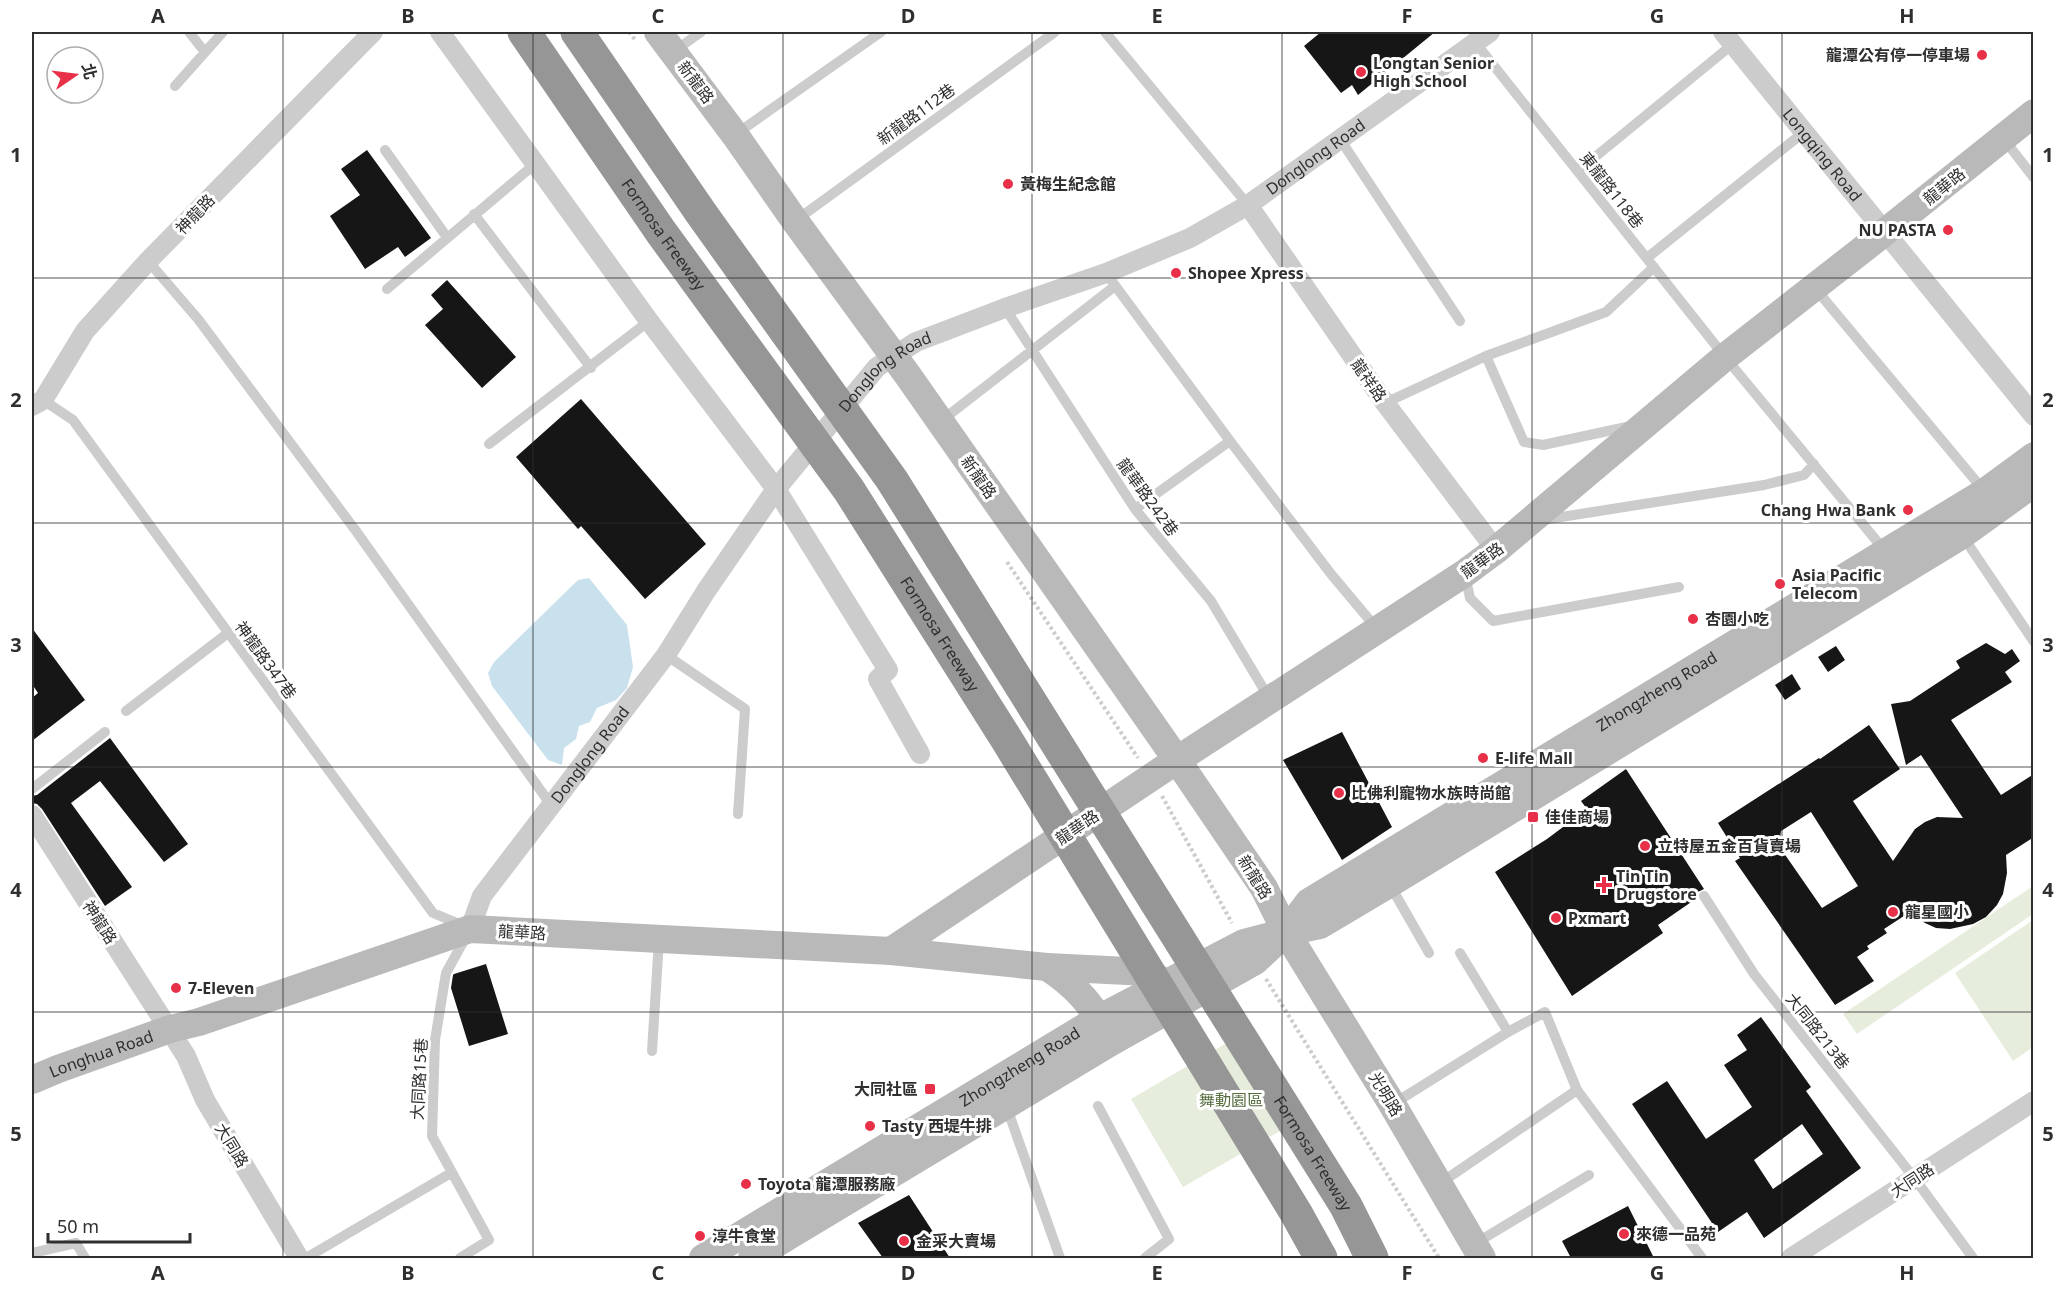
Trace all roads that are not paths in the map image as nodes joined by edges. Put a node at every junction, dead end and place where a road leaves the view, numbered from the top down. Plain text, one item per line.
1 (189, 32) edge
2 (223, 32) edge
3 (373, 32) edge
4 (440, 32) edge
5 (524, 32) edge
6 (577, 32) edge
7 (701, 32) edge
8 (881, 32) edge
9 (1055, 32) edge
10 (1105, 32) edge
11 (1482, 37) edge
12 (1728, 38) edge
13 (656, 42) edge
14 (204, 51) junction
15 (175, 86) dead end
16 (2034, 113) edge
17 (1804, 132) junction
18 (735, 135) junction
19 (2003, 138) junction
20 (1340, 139) junction
21 (385, 150) dead end
22 (535, 164) junction
23 (1578, 171) junction
24 (2034, 178) edge
25 (1248, 205) junction
26 (474, 214) junction
27 (795, 221) junction
28 (1885, 232) junction
29 (446, 236) junction
30 (1647, 258) junction
31 (148, 261) junction
32 (1654, 267) junction
33 (1110, 279) junction
34 (1814, 287) junction
35 (387, 289) dead end
36 (1005, 308) junction
37 (649, 321) junction
38 (1460, 321) dead end
39 (1032, 351) junction
40 (1486, 356) junction
41 (894, 357) junction
42 (1725, 357) junction
43 (591, 368) junction
44 (37, 403) edge
45 (1385, 403) junction
46 (2034, 416) edge
47 (940, 422) junction
48 (1644, 423) junction
49 (1230, 441) junction
50 (489, 444) dead end
51 (2034, 456) edge
52 (1814, 464) junction
53 (2034, 483) edge
54 (776, 489) junction
55 (1985, 492) junction
56 (1135, 509) junction
57 (1530, 522) junction
58 (1955, 525) junction
59 (1496, 550) junction
60 (1893, 562) junction
61 (1465, 573) junction
62 (1679, 587) dead end
63 (1378, 630) junction
64 (228, 633) junction
65 (2034, 642) edge
66 (666, 655) junction
67 (1270, 700) junction
68 (126, 711) dead end
69 (105, 732) dead end
70 (920, 754) dead end
71 (1178, 760) junction
72 (32, 789) edge
73 (551, 805) junction
74 (738, 814) dead end
75 (1479, 814) junction
76 (32, 815) edge
77 (1389, 884) junction
78 (1704, 896) dead end
79 (470, 929) junction
80 (1286, 932) junction
81 (659, 940) junction
82 (891, 951) junction
83 (1429, 952) dead end
84 (1460, 953) dead end
85 (1047, 967) junction
86 (1172, 994) junction
87 (170, 1029) junction
88 (1106, 1030) junction
89 (1508, 1032) junction
90 (652, 1051) dead end
91 (32, 1080) edge
92 (1577, 1090) junction
93 (1001, 1094) junction
94 (2034, 1101) edge
95 (1392, 1104) junction
96 (1098, 1106) dead end
97 (451, 1173) junction
98 (1589, 1175) dead end
99 (1915, 1179) junction
100 (1438, 1184) junction
101 (1346, 1206) junction
102 (1296, 1213) junction
103 (1478, 1251) edge
104 (32, 1253) edge
105 (86, 1258) edge
106 (299, 1258) edge
107 (306, 1258) edge
108 (460, 1258) edge
109 (703, 1258) edge
110 (752, 1258) edge
111 (1059, 1258) edge
112 (1145, 1258) edge
113 (1305, 1258) edge
114 (1321, 1258) edge
115 (1372, 1258) edge
116 (1381, 1258) edge
117 (1702, 1258) edge
118 (1791, 1258) edge
119 (1973, 1258) edge

1 - 14 lane
2 - 14 lane
3 - 31 street, 神龍路
4 - 22 street
5 - 102 highway, Formosa Freeway
6 - 101 highway, Formosa Freeway
7 - 13 lane
8 - 18 lane
9 - 27 lane, 新龍路112巷
10 - 25 lane
11 - 20 street, Donglong Road
11 - 23 lane, 東龍路118巷
12 - 17 street, Longqing Road
12 - 23 lane
13 - 18 street, 新龍路
14 - 15 lane
16 - 19 street, 龍華路
17 - 28 street, Longqing Road
17 - 30 lane
18 - 27 street, 新龍路
19 - 24 lane
19 - 28 street, 龍華路
20 - 25 street, Donglong Road
20 - 38 lane
21 - 29 lane
22 - 26 lane
22 - 37 street
23 - 30 lane, 東龍路118巷
25 - 33 street, Donglong Road
25 - 45 street, 龍祥路
26 - 29 lane
26 - 43 lane
27 - 41 street, 新龍路
28 - 34 street, 龍華路
28 - 46 street, Longqing Road
29 - 35 lane
30 - 32 lane, 東龍路118巷
31 - 44 street, 神龍路
31 - 73 lane
32 - 40 lane
32 - 42 lane, 東龍路118巷
33 - 36 street, Donglong Road
33 - 39 lane
33 - 49 lane
34 - 42 street, 龍華路
34 - 55 lane
36 - 39 lane, 龍華路242巷
36 - 41 street, Donglong Road
37 - 43 lane
37 - 54 street
39 - 47 lane
39 - 56 lane, 龍華路242巷
40 - 45 lane
40 - 48 lane
41 - 47 street, 新龍路
41 - 54 street, Donglong Road
42 - 48 street, 龍華路
42 - 52 lane, 東龍路118巷
43 - 50 lane
44 - 64 lane, 神龍路347巷
45 - 59 street, 龍祥路
47 - 71 street, 新龍路
48 - 57 street, 龍華路
49 - 56 lane
49 - 63 lane
51 - 55 street, Zhongzheng Road
52 - 57 lane
52 - 60 lane, 東龍路118巷
53 - 58 street, Zhongzheng Road
54 - 66 street, Donglong Road
54 - 70 street
55 - 58 street, Zhongzheng Road
56 - 67 lane, 龍華路242巷
57 - 59 street, 龍華路
58 - 60 street, Zhongzheng Road
58 - 65 lane
59 - 61 street, 龍華路
60 - 75 street, Zhongzheng Road
61 - 62 lane
61 - 63 street, 龍華路
63 - 67 street, 龍華路
64 - 68 lane
64 - 79 lane, 神龍路347巷
66 - 73 street, Donglong Road
66 - 74 lane
67 - 71 street, 龍華路
69 - 72 lane
71 - 80 street, 新龍路
71 - 82 street, 龍華路
73 - 79 street, Donglong Road
75 - 77 street, Zhongzheng Road
75 - 80 street, Zhongzheng Road
76 - 87 street, 神龍路
77 - 80 street, Zhongzheng Road
77 - 83 lane
78 - 99 lane, 大同路213巷
79 - 81 street, 龍華路
79 - 87 street, 龍華路
79 - 97 lane, 大同路15巷
80 - 86 street, Zhongzheng Road
80 - 95 street, 光明路
81 - 82 street, 龍華路
81 - 90 lane
82 - 85 street, 龍華路
84 - 89 lane
85 - 86 street, 龍華路
85 - 88 street, 龍華路
86 - 88 street, Zhongzheng Road
87 - 91 street, Longhua Road
87 - 106 street, 大同路
88 - 93 street, Zhongzheng Road
89 - 92 lane
89 - 95 lane
92 - 100 lane
92 - 117 lane
93 - 109 street, Zhongzheng Road
93 - 110 street, Zhongzheng Road
93 - 111 lane
94 - 99 street, 大同路
95 - 100 street, 光明路
96 - 112 lane
97 - 107 lane
97 - 108 lane, 大同路15巷
98 - 103 lane
99 - 118 street, 大同路
99 - 119 lane, 大同路213巷
100 - 103 street, 光明路
101 - 115 highway, Formosa Freeway
101 - 116 highway
102 - 113 highway
102 - 114 highway, Formosa Freeway
104 - 105 lane

